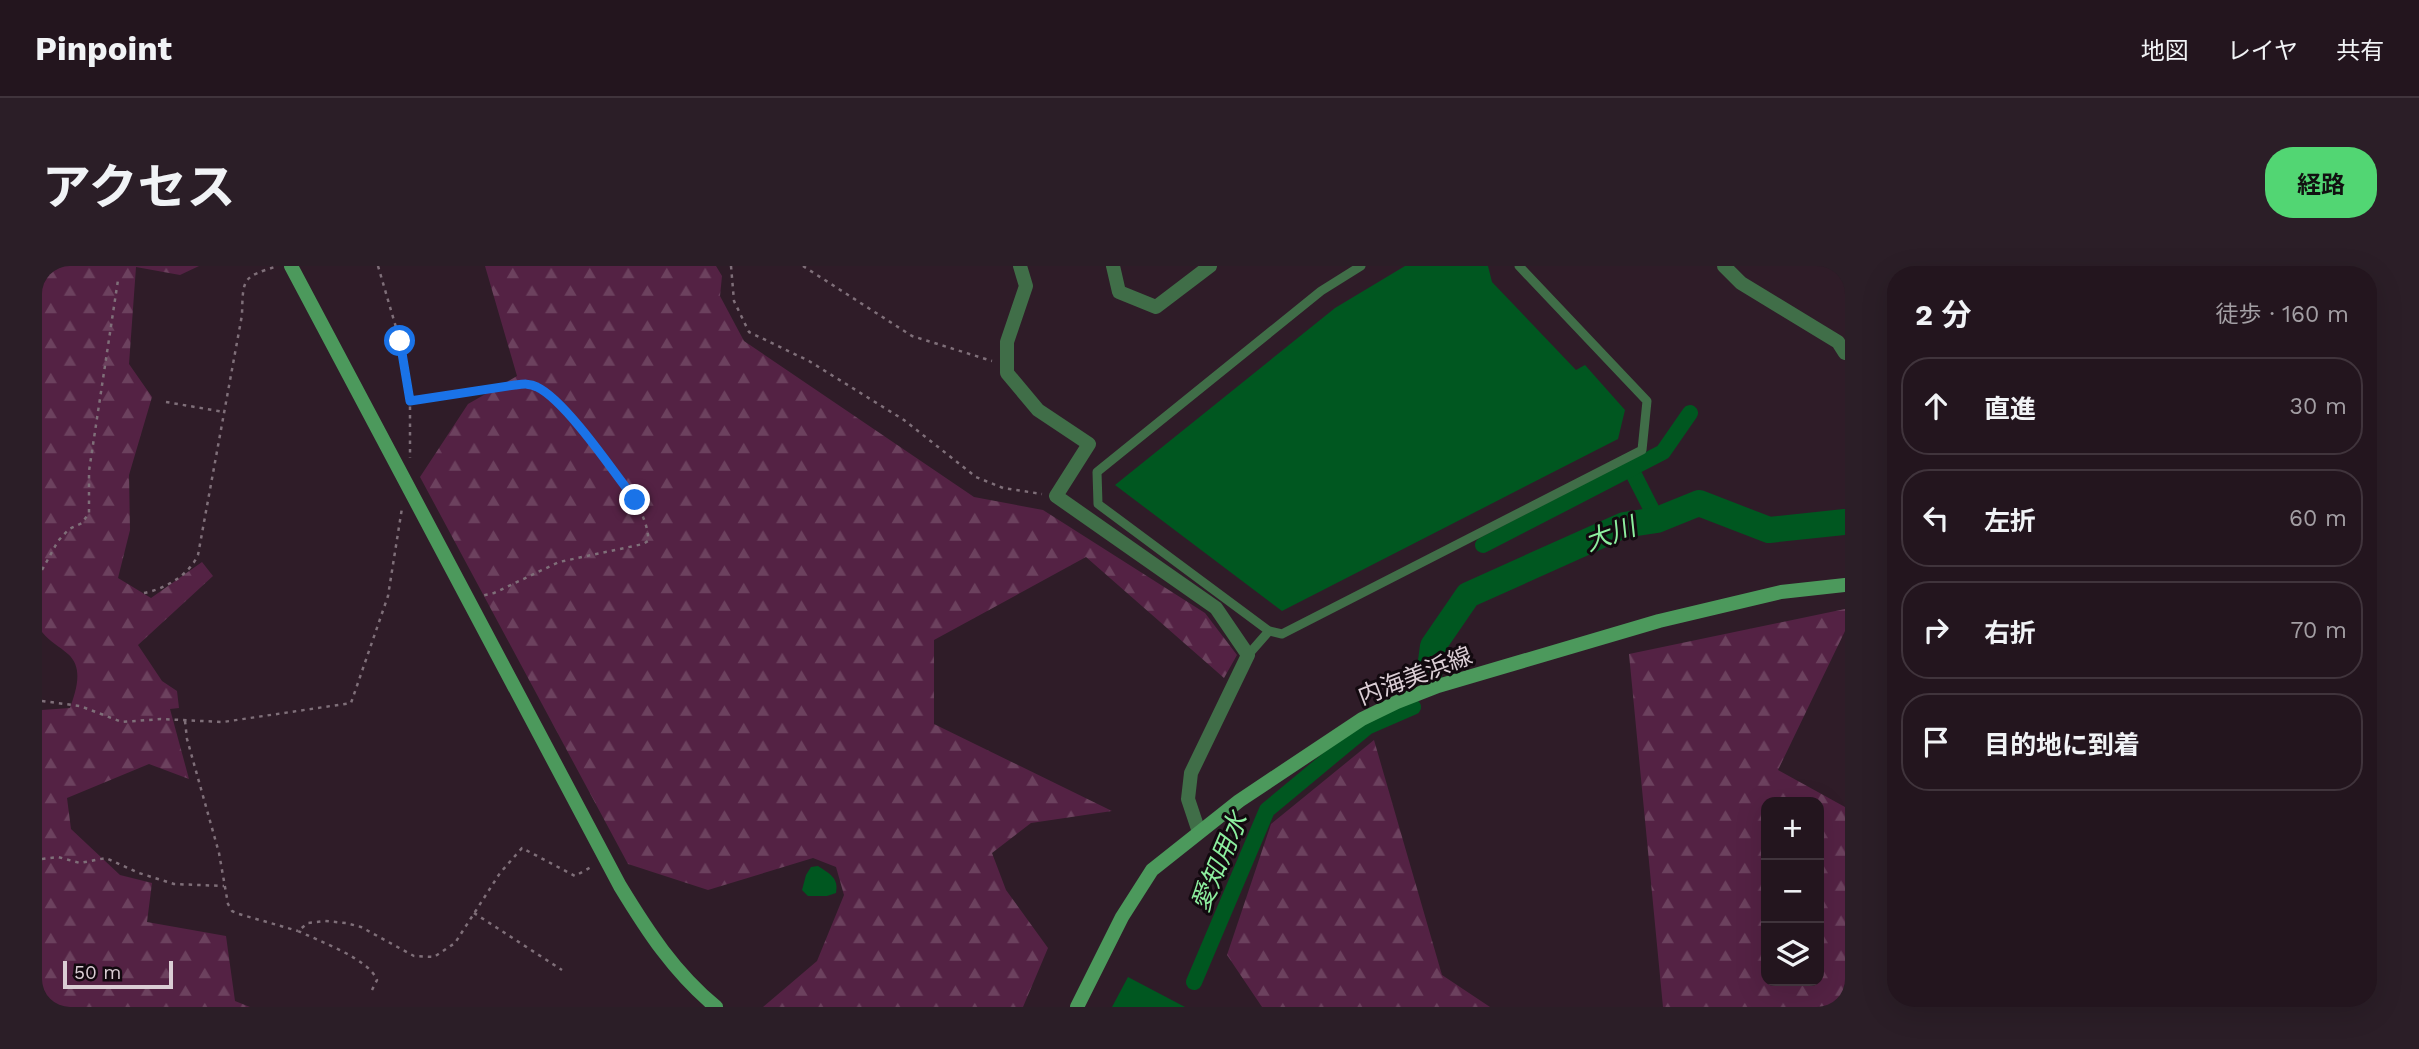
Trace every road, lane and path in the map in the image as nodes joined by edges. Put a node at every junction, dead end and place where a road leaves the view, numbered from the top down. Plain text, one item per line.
1 (278, 266) edge
2 (291, 266) edge
3 (378, 266) edge
4 (731, 266) edge
5 (803, 266) edge
6 (1020, 266) edge
7 (1113, 266) edge
8 (1210, 266) edge
9 (1361, 266) edge
10 (1519, 266) edge
11 (1724, 266) edge
12 (118, 280) dead end
13 (1845, 353) edge
14 (1007, 373) junction
15 (410, 401) junction
16 (166, 402) dead end
17 (224, 412) junction
18 (410, 467) dead end
19 (410, 494) junction
20 (1056, 496) junction
21 (42, 570) edge
22 (1845, 585) edge
23 (144, 593) dead end
24 (468, 601) junction
25 (1269, 631) junction
26 (1248, 655) junction
27 (42, 701) edge
28 (185, 720) junction
29 (1199, 832) junction
30 (42, 859) edge
31 (605, 859) junction
32 (225, 886) junction
33 (474, 913) junction
34 (298, 931) junction
35 (562, 970) dead end
36 (372, 990) dead end
37 (716, 1007) edge
38 (1077, 1007) edge

1 - 17 path
2 - 19 main road
3 - 15 path
4 - 20 path
5 - 14 path
6 - 14 street
7 - 8 street
9 - 25 lane
10 - 25 lane
11 - 13 street
12 - 21 path
14 - 20 street
15 - 18 path
15 - 24 path
16 - 17 path
17 - 23 path
19 - 24 main road
19 - 28 path
20 - 26 street
22 - 29 main road, 内海美浜線
24 - 31 main road
25 - 26 lane
26 - 29 street
27 - 28 path
28 - 32 path
29 - 38 main road, 内海美浜線
30 - 32 path
31 - 33 path
31 - 37 main road
32 - 34 path
33 - 34 path
33 - 35 path
34 - 36 path

